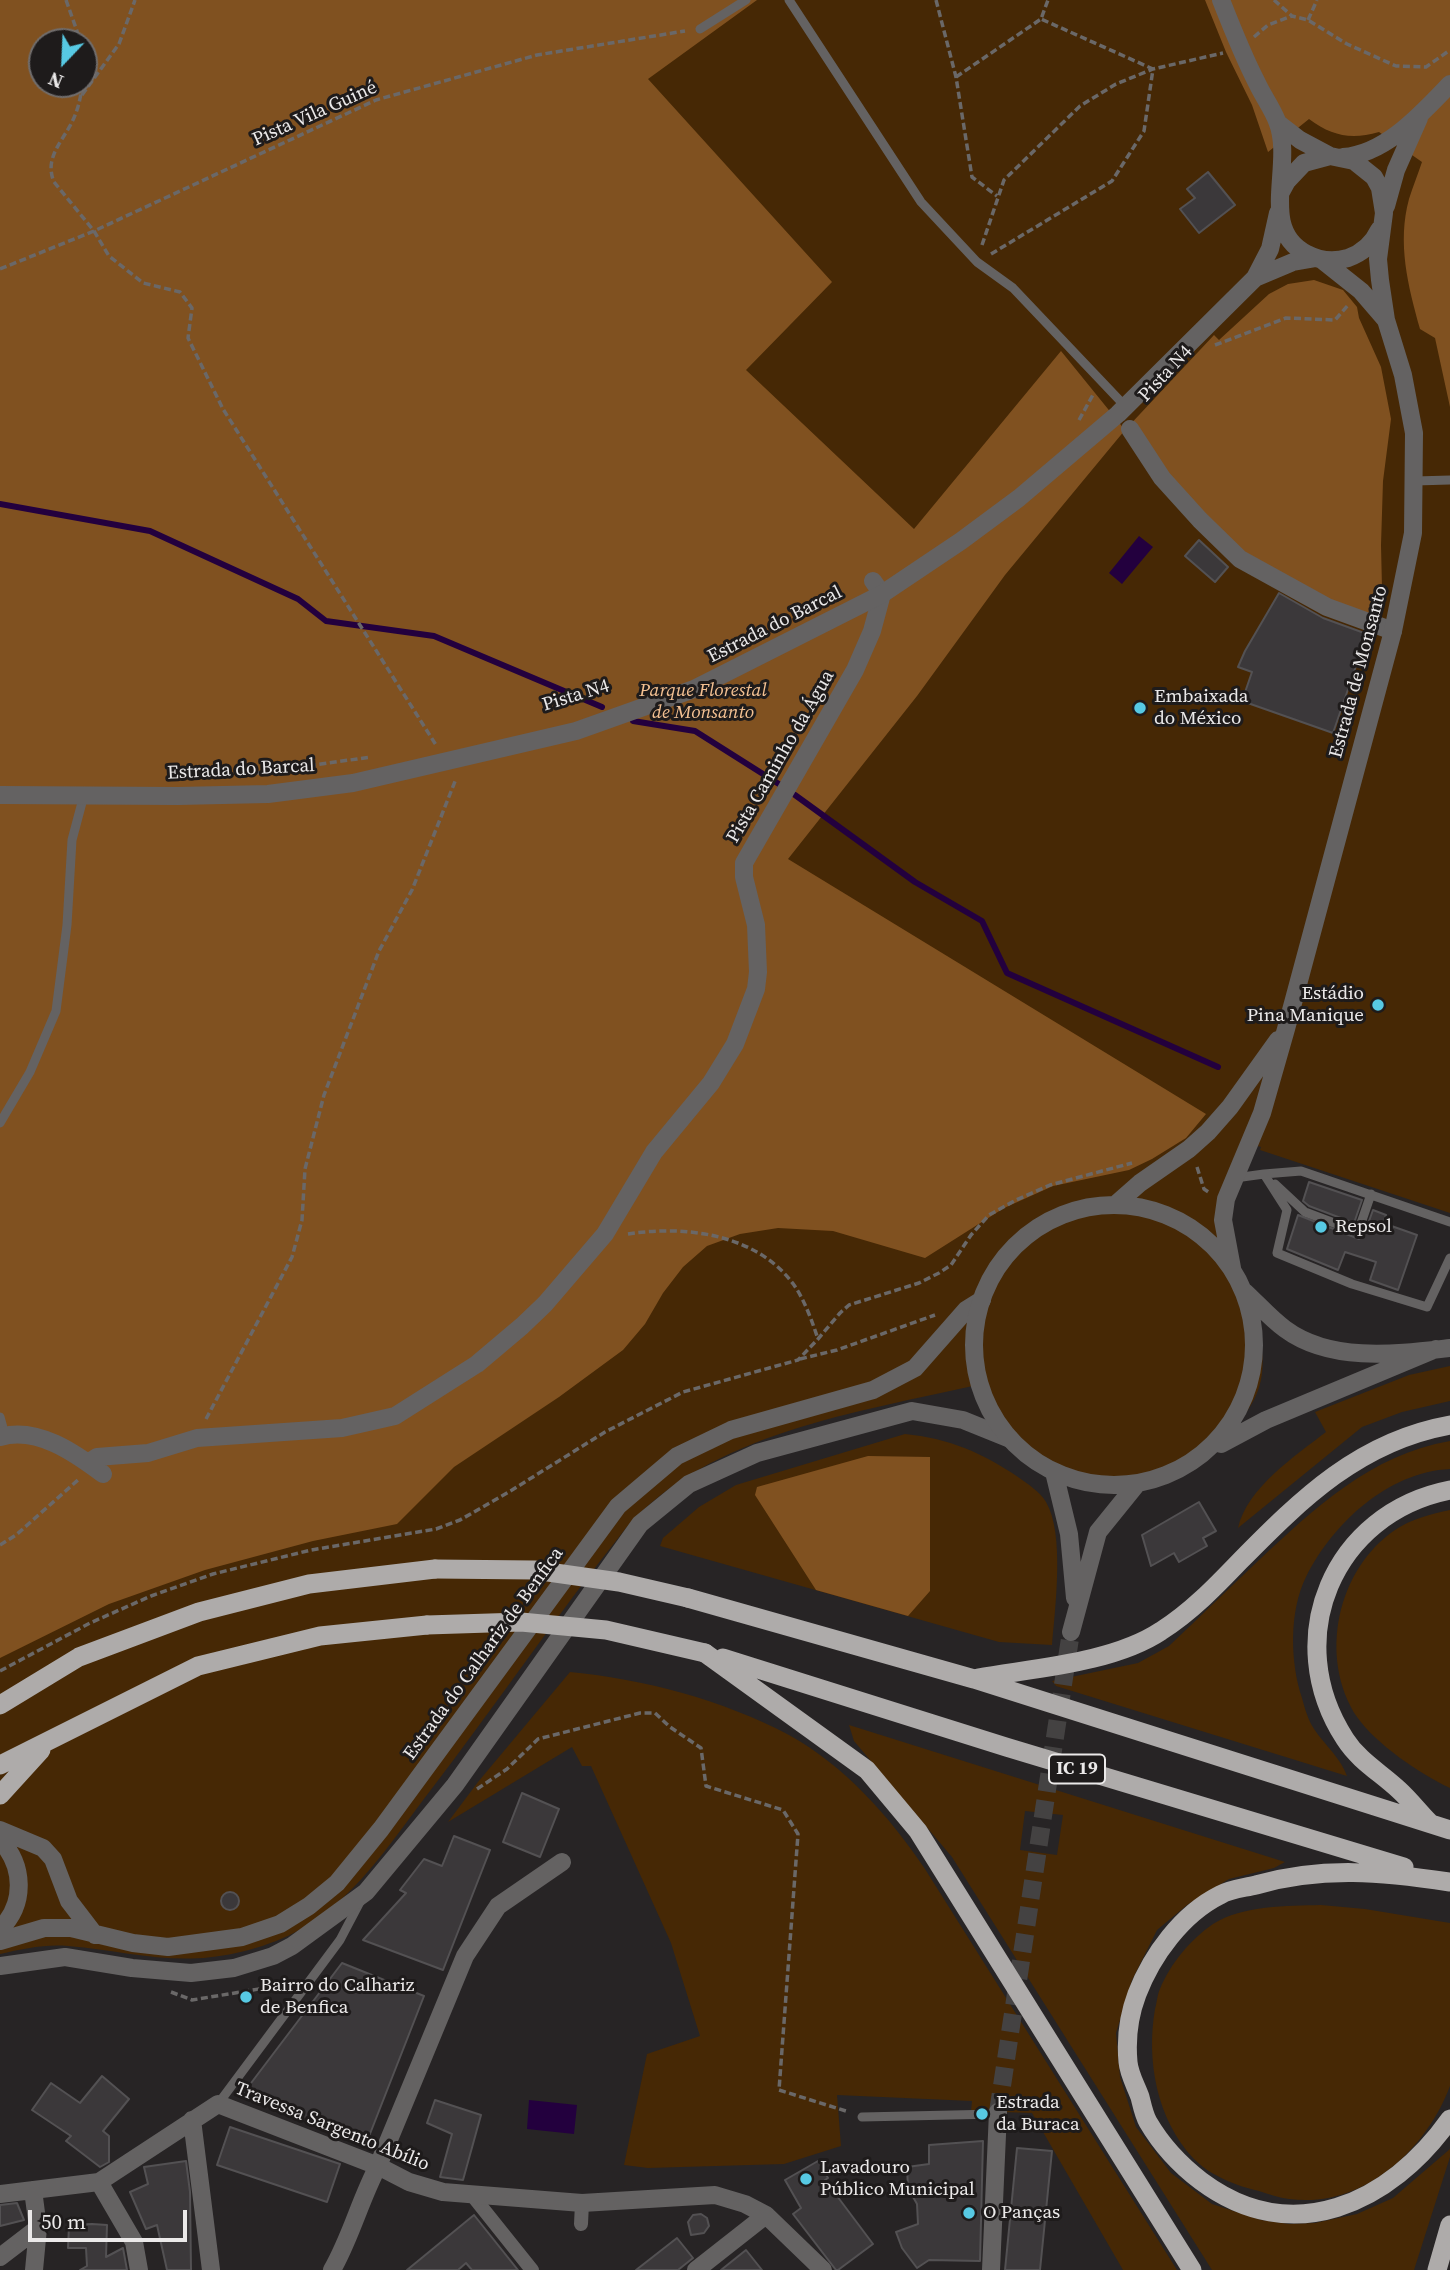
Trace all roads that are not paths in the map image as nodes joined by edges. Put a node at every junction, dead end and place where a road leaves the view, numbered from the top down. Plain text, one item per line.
1 (746, 0) edge
2 (789, 0) edge
3 (1221, 0) edge
4 (700, 29) road end
5 (1450, 84) edge
6 (1420, 115) junction
7 (1278, 123) junction
8 (1336, 156) junction
9 (1280, 198) junction
10 (1383, 219) junction
11 (1319, 259) junction
12 (1255, 278) junction
13 (1386, 320) junction
14 (1125, 406) junction
15 (1130, 429) dead end
16 (1450, 480) edge
17 (1415, 481) junction
18 (878, 588) junction
19 (1393, 631) junction
20 (0, 795) edge
21 (84, 795) junction
22 (1286, 1029) junction
23 (0, 1123) edge
24 (1264, 1174) junction
25 (1233, 1178) junction
26 (1371, 1194) junction
27 (1115, 1205) junction
28 (1450, 1222) edge
29 (1449, 1263) edge
30 (1232, 1268) junction
31 (1245, 1293) junction
32 (982, 1300) junction
33 (1443, 1348) edge
34 (0, 1416) edge
35 (1450, 1425) edge
36 (2, 1436) edge
37 (1010, 1439) junction
38 (1206, 1453) junction
39 (88, 1463) junction
40 (1054, 1472) junction
41 (103, 1474) dead end
42 (1136, 1485) junction
43 (1450, 1490) edge
44 (1076, 1609) junction
45 (1071, 1632) tunnel mouth
46 (705, 1653) junction
47 (974, 1679) junction
48 (0, 1705) edge
49 (49, 1742) junction
50 (0, 1766) edge
51 (0, 1795) edge
52 (1429, 1823) junction
53 (0, 1830) edge
54 (1450, 1830) edge
55 (0, 1840) edge
56 (562, 1862) dead end
57 (1450, 1881) edge
58 (366, 1892) junction
59 (0, 1929) edge
60 (95, 1935) junction
61 (0, 1941) edge
62 (0, 1966) edge
63 (218, 2104) junction
64 (998, 2113) joint
65 (862, 2117) road end
66 (1450, 2119) edge
67 (192, 2120) junction
68 (378, 2166) junction
69 (99, 2182) junction
70 (33, 2190) junction
71 (0, 2194) edge
72 (472, 2195) junction
73 (582, 2203) junction
74 (766, 2215) junction
75 (581, 2224) dead end
76 (1450, 2225) edge
77 (38, 2228) junction
78 (0, 2257) edge
79 (34, 2270) edge
80 (139, 2270) edge
81 (211, 2270) edge
82 (332, 2270) edge
83 (532, 2270) edge
84 (696, 2270) edge
85 (823, 2270) edge
86 (991, 2270) edge
87 (1192, 2270) edge
88 (1437, 2270) edge

1 - 4 lane
2 - 14 lane
3 - 7 street, Estrada de Monsanto
5 - 6 street
6 - 8 street
6 - 10 street
7 - 8 street, Estrada de Monsanto
7 - 9 street, Estrada de Monsanto
8 - 9 street
8 - 10 street, Estrada de Monsanto
9 - 11 street, Estrada de Monsanto
9 - 12 street
10 - 11 street
10 - 13 street, Estrada de Monsanto
11 - 12 street
11 - 13 street, Estrada de Monsanto
12 - 14 street, Estrada do Barcal
13 - 17 street, Estrada de Monsanto
14 - 18 street, Estrada do Barcal
15 - 19 street
16 - 17 lane
17 - 19 street, Estrada de Monsanto
18 - 21 street, Estrada do Barcal
18 - 39 street, Pista Caminho da Água
19 - 22 street, Estrada de Monsanto
20 - 21 street, Estrada do Barcal
21 - 23 lane
22 - 25 street, Estrada de Monsanto
22 - 27 street, Estrada de Monsanto
24 - 25 lane
24 - 26 lane
24 - 26 lane
24 - 29 lane
25 - 30 street, Estrada de Monsanto
26 - 28 lane
27 - 30 street
27 - 32 street
30 - 31 street
31 - 33 street
31 - 38 street
32 - 37 street
32 - 60 street, Estrada do Calhariz de Benfica
33 - 38 street
34 - 36 lane
35 - 47 highway
36 - 39 street
37 - 40 street
37 - 58 street
38 - 42 street
39 - 41 street
40 - 42 street
40 - 44 street
42 - 44 street
43 - 52 highway
44 - 45 street
46 - 49 highway, IC 19, bridge
46 - 57 highway, IC 19
46 - 87 highway
47 - 48 highway, bridge
47 - 52 highway
49 - 50 highway
49 - 51 highway
52 - 54 highway
53 - 60 street
55 - 59 street
56 - 68 street
57 - 66 highway
58 - 62 street
58 - 63 lane
60 - 61 street, Estrada do Calhariz de Benfica
63 - 67 street
63 - 68 street, Travessa Sargento Abílio
64 - 65 lane
64 - 86 street
67 - 69 street
67 - 81 street
68 - 72 street, Travessa Sargento Abílio
68 - 82 street
69 - 70 street
69 - 80 street
70 - 71 street
70 - 77 street
72 - 73 street, Travessa Sargento Abílio
72 - 83 street
73 - 74 street, Travessa Sargento Abílio
73 - 75 street
74 - 84 street
74 - 85 street, Travessa Sargento Abílio
76 - 88 highway
77 - 78 street
77 - 79 street

